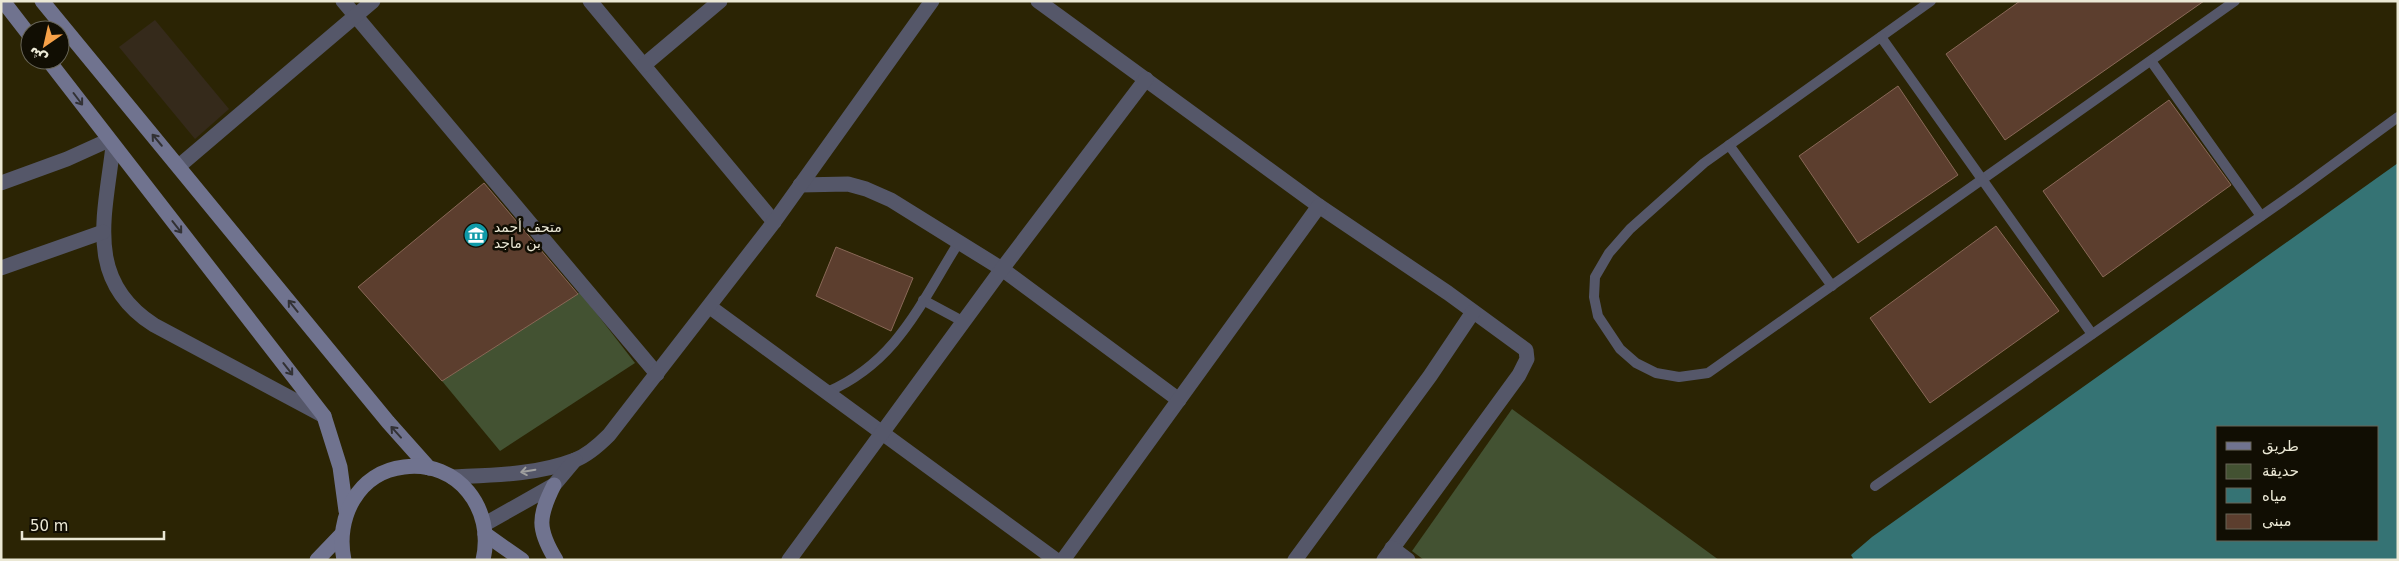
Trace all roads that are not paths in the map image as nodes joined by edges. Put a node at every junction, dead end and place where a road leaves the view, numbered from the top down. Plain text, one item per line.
1 (3, 1) edge
2 (42, 1) edge
3 (344, 1) edge
4 (373, 1) edge
5 (590, 1) edge
6 (720, 1) edge
7 (932, 1) edge
8 (1038, 1) edge
9 (1931, 1) edge
10 (2234, 2) edge
11 (356, 16) junction
12 (20, 23) edge
13 (1881, 37) junction
14 (2151, 61) junction
15 (644, 65) junction
16 (56, 70) edge
17 (1146, 79) junction
18 (2398, 117) edge
19 (111, 143) junction
20 (1729, 145) junction
21 (179, 166) junction
22 (1982, 180) junction
23 (1, 182) edge
24 (800, 185) junction
25 (1319, 206) junction
26 (2261, 216) junction
27 (774, 222) junction
28 (103, 232) junction
29 (959, 242) junction
30 (1, 268) edge
31 (1002, 269) junction
32 (1832, 286) junction
33 (923, 300) junction
34 (710, 307) junction
35 (1473, 312) junction
36 (964, 322) junction
37 (2092, 334) junction
38 (657, 374) junction
39 (827, 392) junction
40 (1179, 400) junction
41 (324, 416) junction
42 (884, 434) junction
43 (575, 460) junction
44 (429, 468) junction
45 (452, 477) junction
46 (554, 485) junction
47 (1875, 486) dead end
48 (346, 510) junction
49 (485, 529) junction
50 (340, 535) junction
51 (1388, 554) edge
52 (317, 560) edge
53 (344, 560) edge
54 (483, 560) edge
55 (522, 560) edge
56 (556, 560) edge
57 (789, 560) edge
58 (1056, 560) edge
59 (1063, 560) edge
60 (1295, 560) edge
61 (1408, 560) edge

1 - 12 street
21 -> 2 street
3 - 11 street
4 - 11 street
5 - 15 street
6 - 15 street
7 - 24 street
8 - 17 street
9 - 13 lane
10 - 14 lane
11 - 21 street
11 - 38 street
13 - 20 lane
13 - 22 lane
14 - 22 lane
14 - 26 lane
15 - 27 street
16 -> 19 street
17 - 25 street
17 - 31 street
18 - 26 lane
19 - 23 street
19 - 28 street
19 -> 41 street
20 - 32 lane
20 - 32 lane
44 -> 21 street
22 - 32 lane
22 - 37 lane
24 - 27 street
24 - 29 street
25 - 35 street
25 - 40 street
26 - 37 lane
27 - 34 street
28 - 30 street
28 - 41 street
29 - 31 street
29 - 33 lane
31 - 36 street
31 - 40 street
33 - 36 lane
33 - 39 lane
34 - 38 street
34 - 39 street
35 - 51 street
35 - 60 street
36 - 42 street
37 - 47 lane
38 - 43 street
39 - 42 street
40 - 59 street
41 - 48 street
42 - 57 street
42 - 58 street
43 -> 45 street
43 - 46 street
44 - 45 street
44 - 48 street
45 - 49 street
46 - 49 street
46 - 56 street
48 - 50 street
49 - 54 street
49 - 55 street
50 - 52 street
50 - 53 street
51 - 61 street

